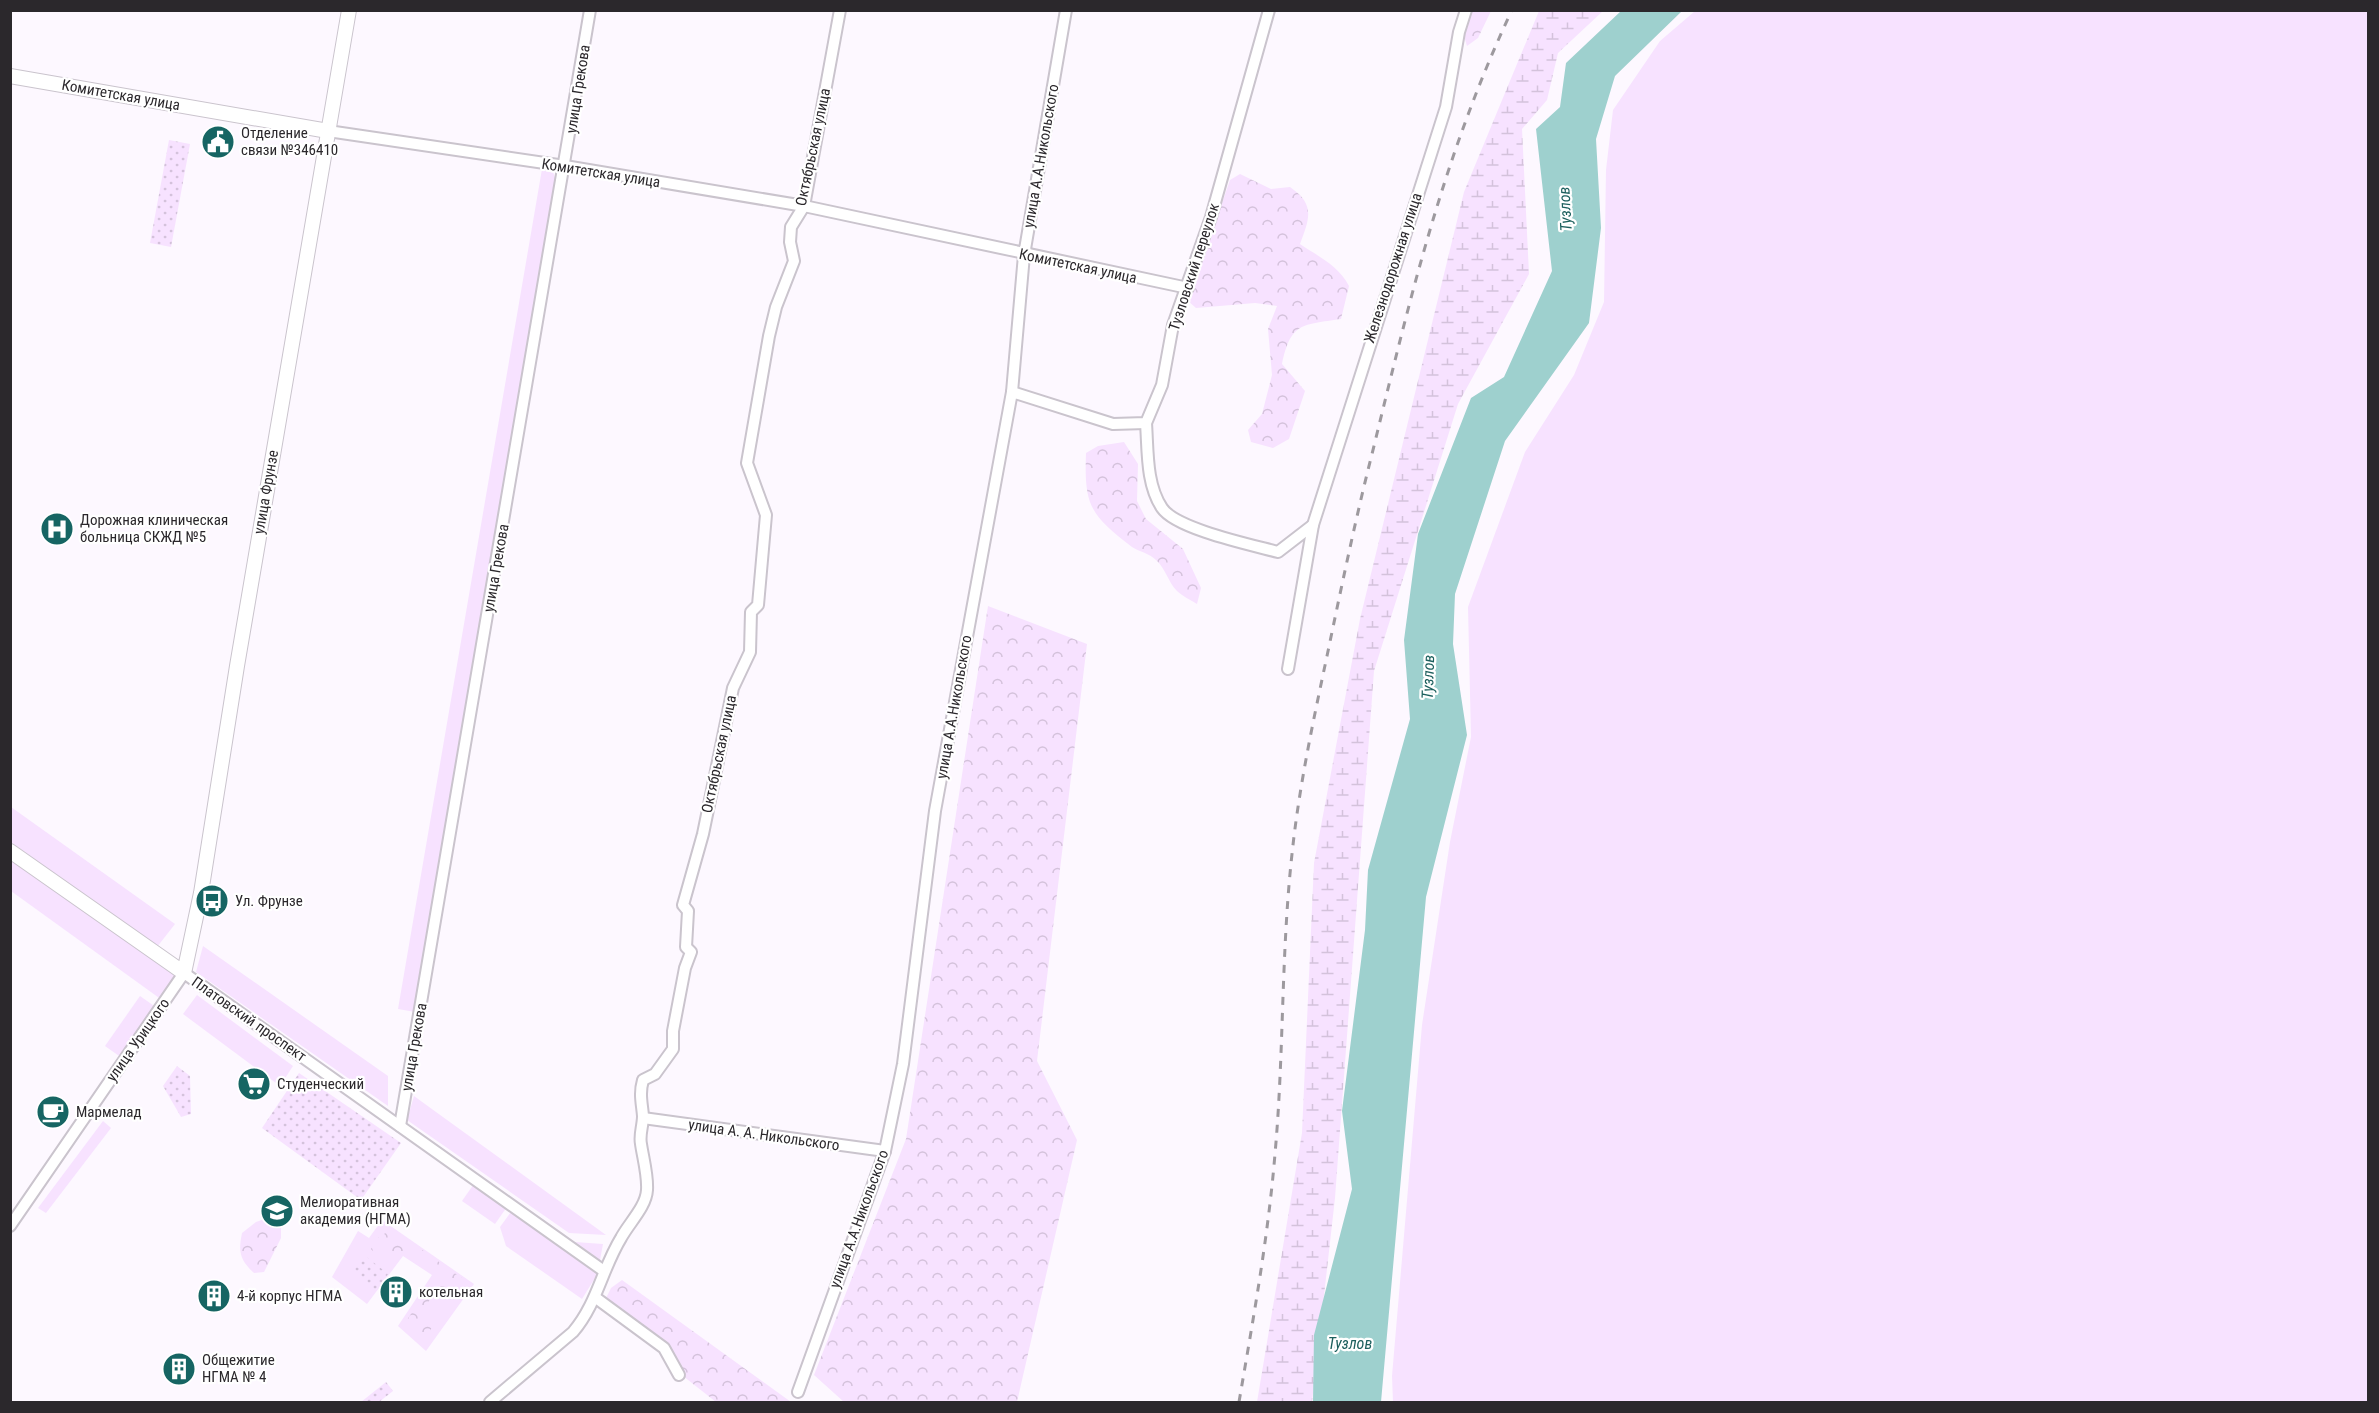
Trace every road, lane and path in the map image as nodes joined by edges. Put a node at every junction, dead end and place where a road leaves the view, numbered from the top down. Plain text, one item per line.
1 (349, 10) edge
2 (590, 10) edge
3 (840, 10) edge
4 (1066, 10) edge
5 (1269, 10) edge
6 (1466, 10) edge
7 (10, 76) edge
8 (328, 131) junction
9 (565, 166) junction
10 (804, 206) junction
11 (1024, 255) junction
12 (1188, 288) junction
13 (1012, 392) junction
14 (1146, 423) junction
15 (1313, 525) junction
16 (1288, 669) dead end
17 (10, 851) edge
18 (184, 973) junction
19 (643, 1118) junction
20 (400, 1126) junction
21 (885, 1151) junction
22 (10, 1226) edge
23 (604, 1271) junction
24 (596, 1298) junction
25 (679, 1375) dead end
26 (798, 1392) dead end
27 (490, 1402) edge

1 - 8 street, улица Фрунзе
2 - 9 street, улица Грекова
3 - 10 street, Октябрьская улица
4 - 11 street, улица А.А.Никольского
5 - 12 street, Тузловский переулок
6 - 15 street, Железнодорожная улица
7 - 8 street, Комитетская улица
8 - 9 street, Комитетская улица
8 - 18 street, улица Фрунзе
9 - 10 street, Комитетская улица
9 - 20 street, улица Грекова
10 - 11 street, Комитетская улица
10 - 19 street, Октябрьская улица
11 - 12 street, Комитетская улица
11 - 13 street, улица А.А.Никольского
12 - 14 street, Тузловский переулок
13 - 14 street
13 - 21 street, улица А.А.Никольского
14 - 15 street
15 - 16 street, Железнодорожная улица
17 - 18 street, Платовский проспект
18 - 20 street, Платовский проспект
18 - 22 street, улица Урицкого
19 - 21 street, улица А. А. Никольского
19 - 23 street, Октябрьская улица
20 - 23 street, Платовский проспект
21 - 26 street, улица А.А.Никольского
23 - 24 street, Октябрьская улица
24 - 25 street
24 - 27 street, Октябрьская улица

